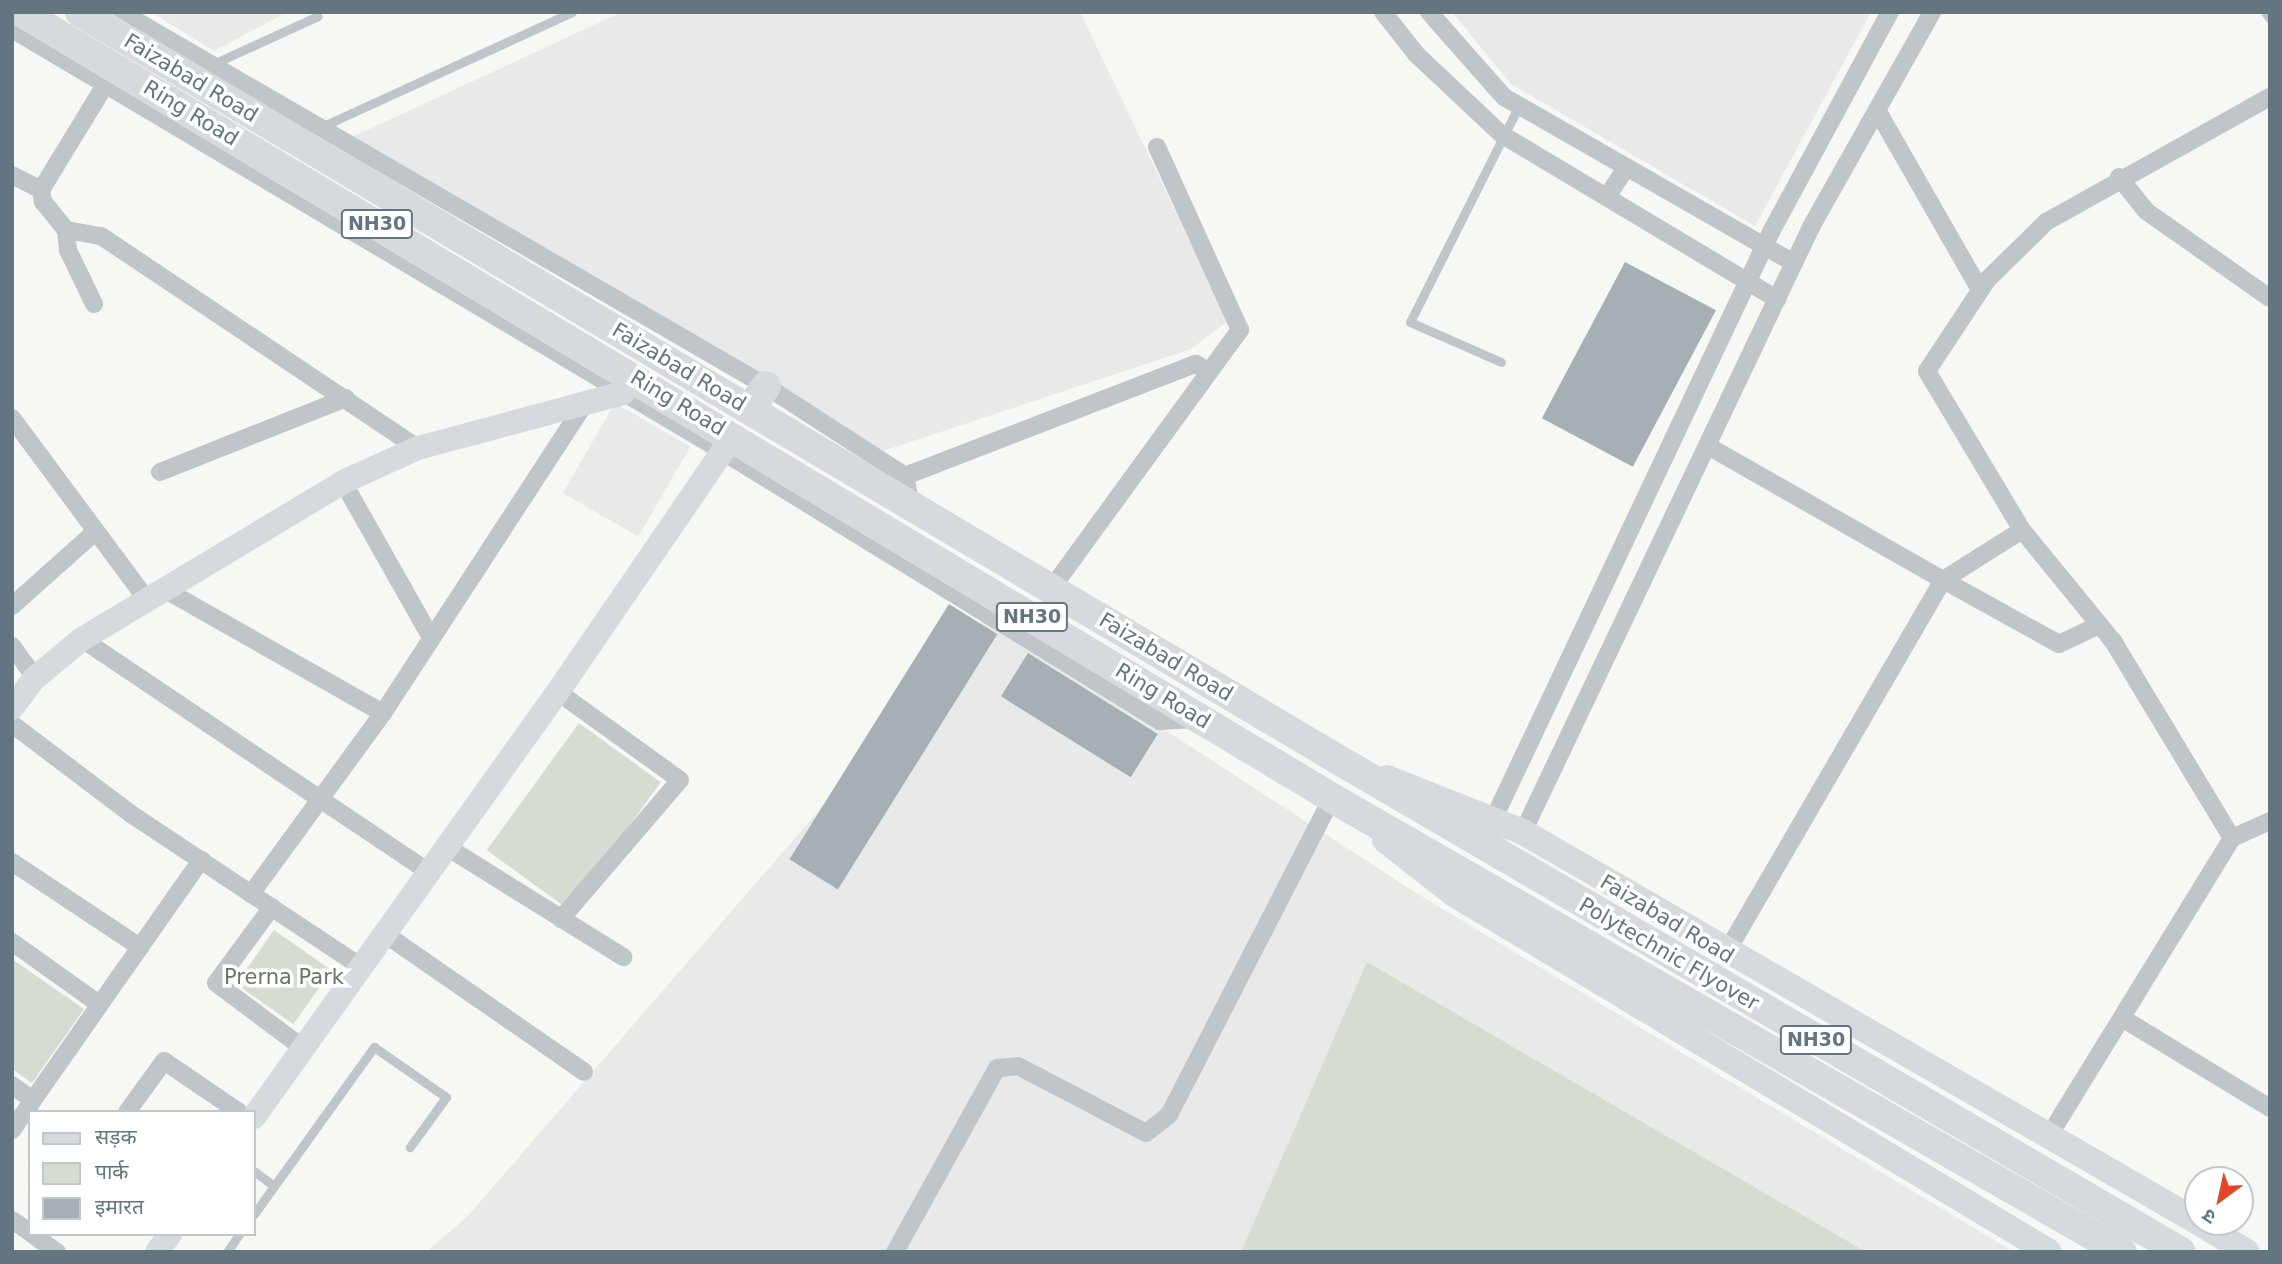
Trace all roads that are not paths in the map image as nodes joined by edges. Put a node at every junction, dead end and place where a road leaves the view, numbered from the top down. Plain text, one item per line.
1 (21, 12) edge
2 (80, 12) edge
3 (121, 12) edge
4 (572, 12) edge
5 (1383, 12) edge
6 (1429, 12) edge
7 (1890, 12) edge
8 (1932, 12) edge
9 (2265, 12) edge
10 (318, 16) dead end
11 (2270, 19) edge
12 (12, 29) edge
13 (211, 65) junction
14 (105, 85) junction
15 (2270, 97) edge
16 (1519, 105) junction
17 (1877, 110) junction
18 (321, 127) junction
19 (1501, 134) junction
20 (1157, 147) dead end
21 (1626, 168) junction
22 (12, 175) edge
23 (2119, 177) junction
24 (41, 190) junction
25 (1607, 197) junction
26 (66, 230) junction
27 (1765, 246) junction
28 (1794, 263) junction
29 (1748, 281) junction
30 (1980, 290) junction
31 (2270, 298) edge
32 (1777, 299) junction
33 (94, 304) dead end
34 (1501, 362) dead end
35 (1209, 372) junction
36 (623, 393) junction
37 (346, 398) junction
38 (758, 398) junction
39 (585, 403) junction
40 (12, 418) edge
41 (727, 443) junction
42 (1708, 446) junction
43 (418, 448) junction
44 (160, 472) dead end
45 (343, 482) junction
46 (908, 489) junction
47 (2022, 530) junction
48 (94, 533) junction
49 (1943, 580) junction
50 (1051, 589) junction
51 (153, 592) junction
52 (12, 606) edge
53 (2099, 625) junction
54 (82, 639) junction
55 (432, 639) junction
56 (1578, 640) junction
57 (12, 646) edge
58 (1608, 654) junction
59 (35, 678) junction
60 (558, 692) junction
61 (12, 708) edge
62 (383, 713) junction
63 (12, 724) edge
64 (1339, 760) junction
65 (1332, 798) junction
66 (317, 799) junction
67 (1494, 818) junction
68 (2270, 821) edge
69 (1522, 832) junction
70 (2232, 838) junction
71 (447, 847) junction
72 (201, 860) junction
73 (12, 862) edge
74 (429, 872) junction
75 (251, 894) junction
76 (272, 907) junction
77 (561, 919) junction
78 (385, 934) junction
79 (12, 942) edge
80 (140, 947) junction
81 (1725, 954) junction
82 (623, 957) dead end
83 (361, 967) junction
84 (99, 1004) junction
85 (2122, 1018) junction
86 (303, 1048) junction
87 (584, 1072) dead end
88 (12, 1085) edge
89 (33, 1100) junction
90 (2270, 1108) edge
91 (128, 1110) edge
92 (236, 1110) edge
93 (256, 1113) edge
94 (12, 1130) edge
95 (2047, 1139) junction
96 (410, 1147) dead end
97 (256, 1172) edge
98 (274, 1186) junction
99 (256, 1211) edge
100 (2184, 1214) edge
101 (12, 1220) edge
102 (28, 1231) edge
103 (35, 1236) edge
104 (169, 1236) edge
105 (238, 1236) edge
106 (2221, 1236) edge
107 (57, 1252) edge
108 (157, 1252) edge
109 (227, 1252) edge
110 (895, 1252) edge
111 (2049, 1252) edge
112 (2122, 1252) edge
113 (2180, 1252) edge
114 (2247, 1252) edge

1 - 41 highway, Ring Road / NH30
2 - 38 highway, Faizabad Road / NH30
3 - 13 street
4 - 18 lane
5 - 19 street
6 - 16 street
7 - 27 street
8 - 17 street
9 - 11 lane
10 - 13 lane
12 - 14 street
13 - 18 street
14 - 24 street
14 - 36 street
15 - 23 street
16 - 19 lane
16 - 21 street
17 - 28 street
17 - 30 street
18 - 38 street
19 - 25 street
19 - 34 lane
20 - 35 street
21 - 25 street
21 - 27 street
22 - 24 street
23 - 30 street
23 - 31 street
24 - 26 street
25 - 29 street
26 - 33 street
26 - 37 street
27 - 28 street
27 - 29 street
28 - 32 street
29 - 32 street
29 - 56 street
30 - 47 street
32 - 42 street
35 - 46 street
35 - 50 street
36 - 39 street
36 - 41 street
37 - 43 street
37 - 44 street
38 - 46 highway, Faizabad Road / NH30
39 - 43 street
39 - 55 street
40 - 48 street
41 - 60 street
41 - 65 highway, Ring Road / NH30
42 - 49 street
42 - 58 street
43 - 45 street
45 - 51 street
45 - 55 street
46 - 50 highway, Faizabad Road / NH30
47 - 49 street
47 - 53 street
48 - 51 street
48 - 52 street
49 - 53 street
49 - 81 street
50 - 64 highway, Faizabad Road / NH30
51 - 54 street
51 - 62 street
53 - 70 street
54 - 59 street
54 - 66 street
55 - 62 street
56 - 58 street
56 - 67 street
57 - 59 street
58 - 69 street
59 - 61 street
60 - 71 street
60 - 77 street
62 - 66 street
63 - 72 street
64 - 67 main road, Faizabad Road
64 - 113 highway, Polytechnic Flyover / NH30
65 - 110 street
65 - 111 main road
65 - 112 highway, Polytechnic Flyover / NH30
66 - 74 street
66 - 75 street
67 - 69 main road, Faizabad Road
68 - 70 street
69 - 81 main road, Faizabad Road
70 - 85 street
71 - 74 street
71 - 77 street
72 - 75 street
72 - 80 street
73 - 80 street
74 - 78 street
75 - 76 street
76 - 83 street
76 - 86 street
77 - 82 street
78 - 83 street
78 - 87 street
79 - 84 street
80 - 84 street
81 - 95 main road, Faizabad Road
83 - 86 street
84 - 89 street
85 - 90 street
85 - 95 street
86 - 93 street
88 - 89 street
89 - 94 street
91 - 92 street
95 - 100 main road, Faizabad Road
96 - 98 lane
97 - 98 lane
98 - 99 lane
101 - 102 street
103 - 107 street
104 - 108 street
105 - 109 lane
106 - 114 main road, Faizabad Road

